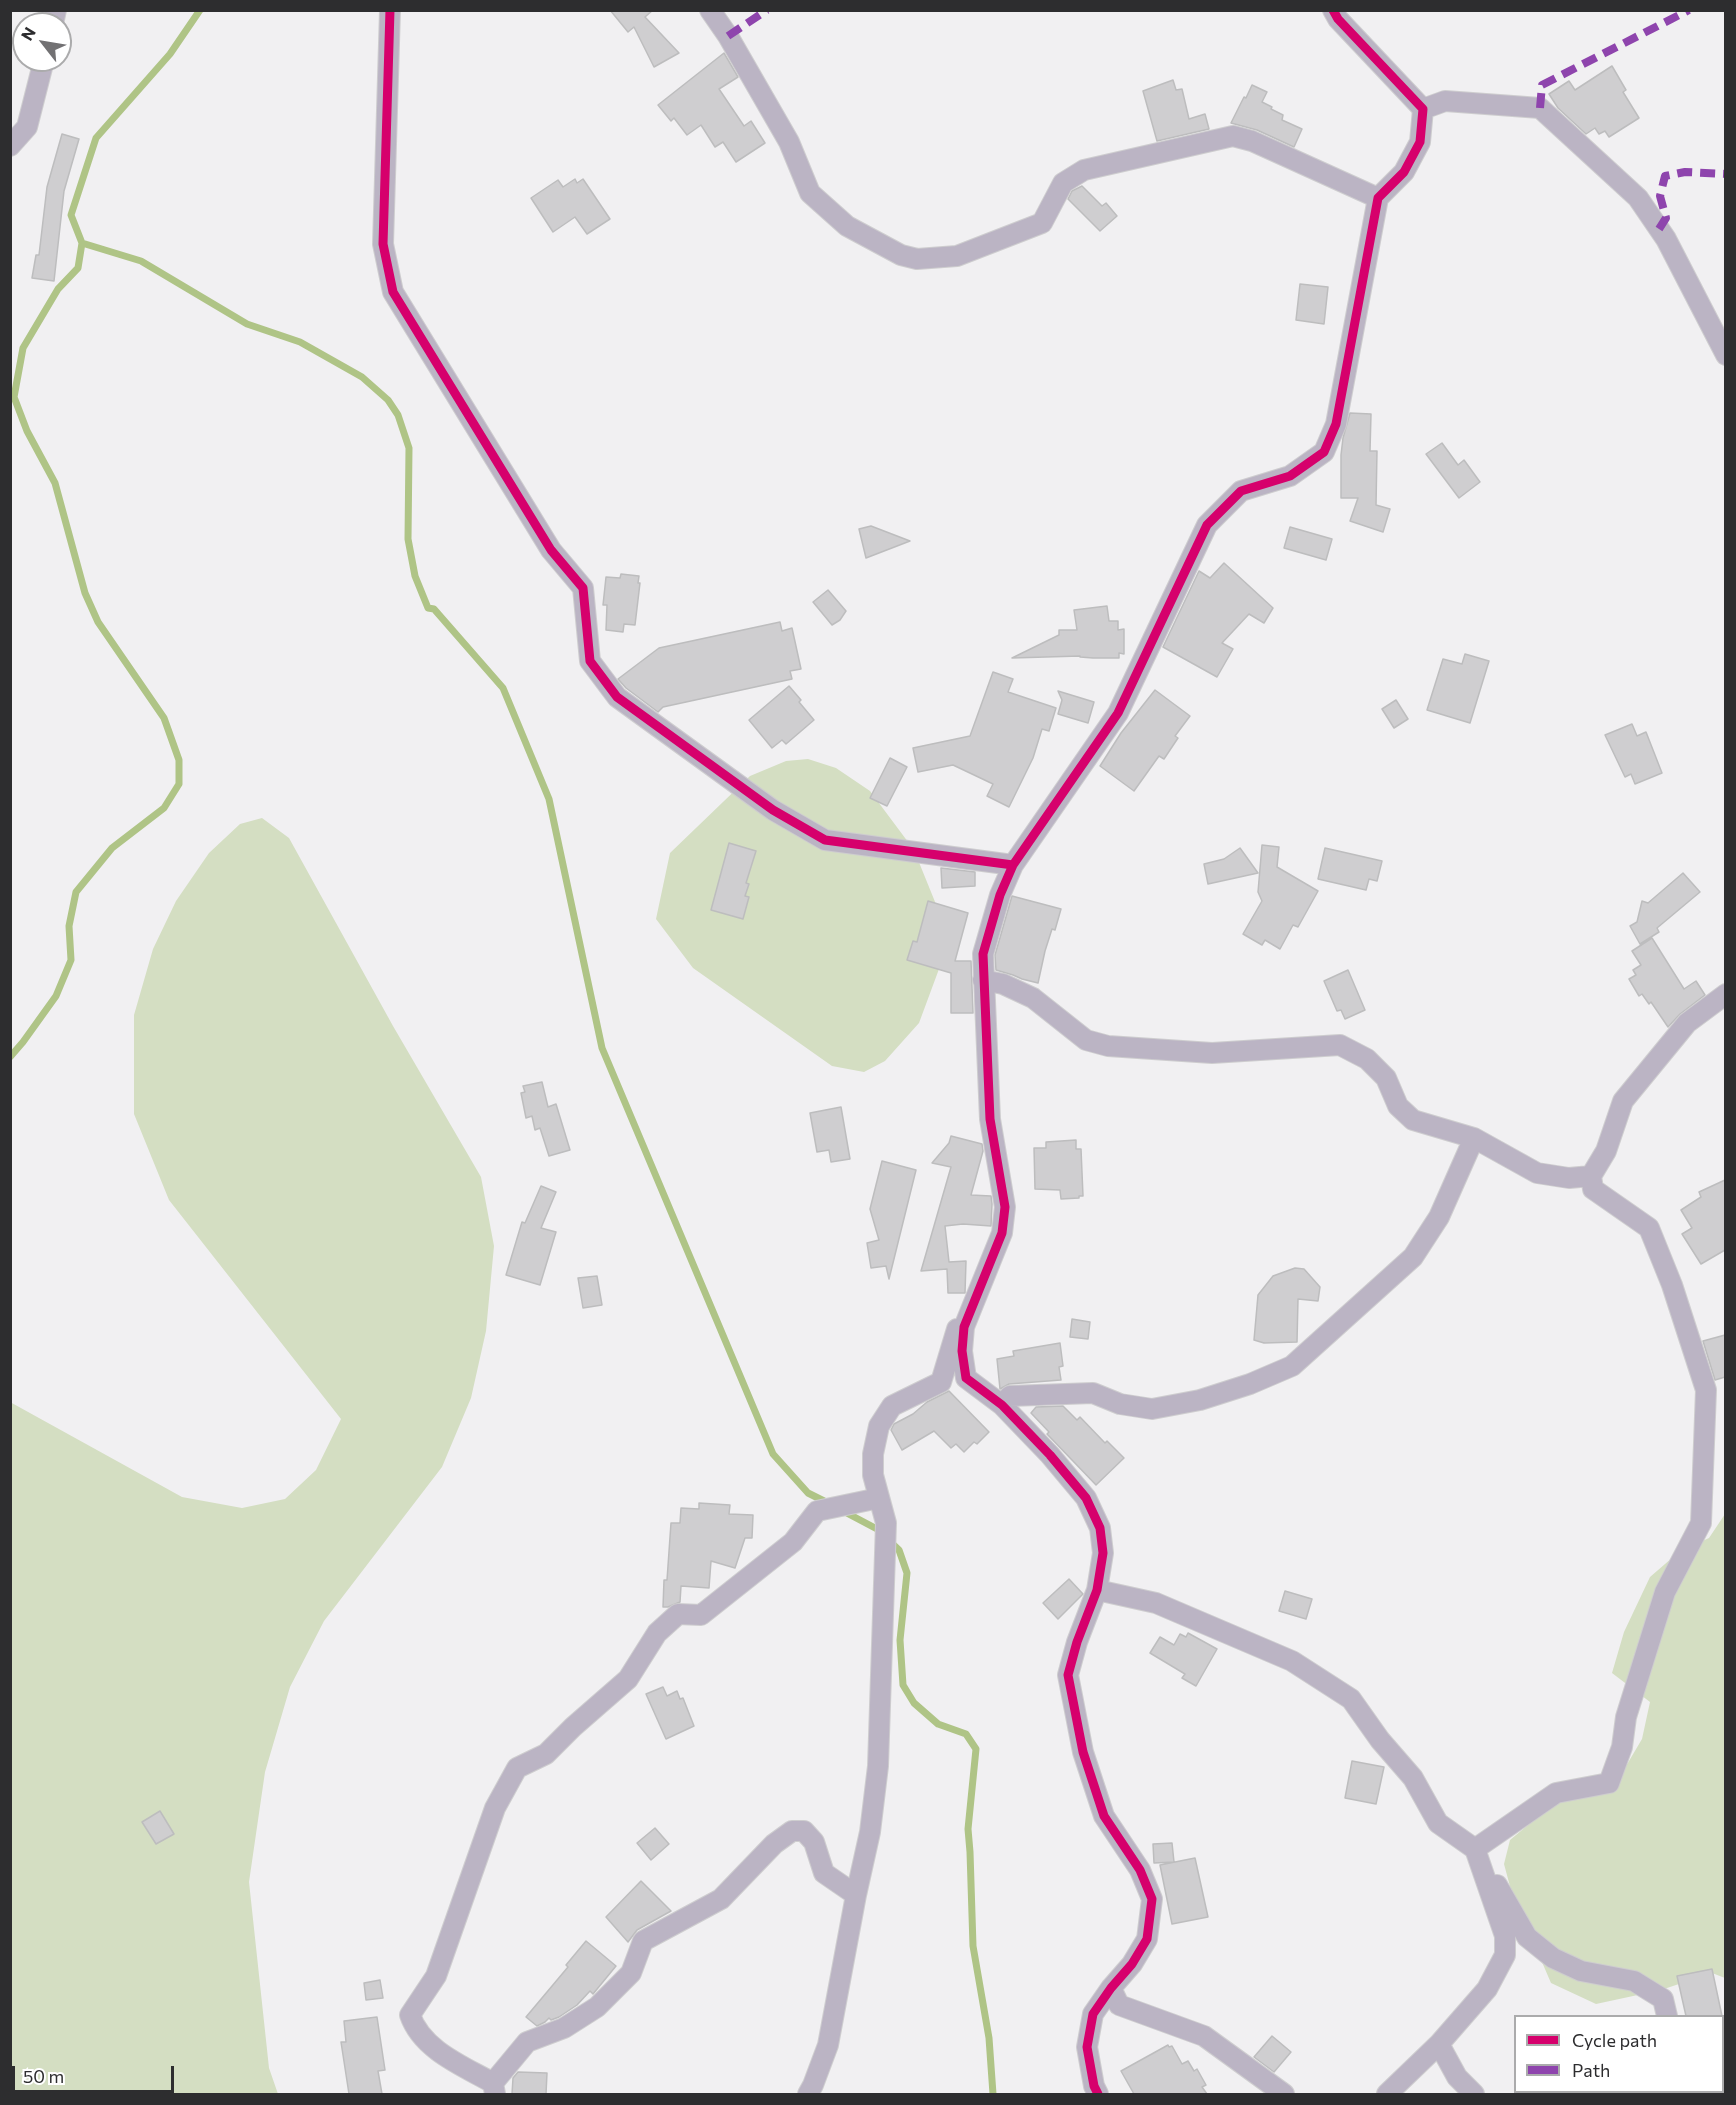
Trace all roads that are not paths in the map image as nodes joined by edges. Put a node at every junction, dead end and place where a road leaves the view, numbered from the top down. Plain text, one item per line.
1 (390, 10) edge
2 (710, 10) edge
3 (1333, 10) edge
4 (41, 72) edge
5 (1423, 109) junction
6 (10, 146) edge
7 (1378, 198) junction
8 (1725, 356) edge
9 (1012, 865) junction
10 (983, 980) junction
11 (1725, 994) edge
12 (1474, 1138) junction
13 (1591, 1176) junction
14 (964, 1327) junction
15 (1002, 1405) junction
16 (879, 1498) junction
17 (1097, 1590) junction
18 (1475, 1849) junction
19 (1482, 1869) junction
20 (856, 1895) junction
21 (1111, 1988) junction
22 (1667, 2015) edge
23 (1439, 2044) junction
24 (494, 2089) edge
25 (807, 2094) edge
26 (1098, 2094) edge
27 (1284, 2094) edge
28 (1387, 2094) edge
29 (1474, 2094) edge

1 - 9 street
2 - 7 street
3 - 5 street
4 - 6 street
5 - 7 street
5 - 8 street
7 - 9 street
9 - 10 street
10 - 12 street
10 - 14 street
11 - 13 street
12 - 13 street
12 - 15 street
13 - 18 street
14 - 15 street
14 - 16 street
15 - 17 street
16 - 20 street
16 - 24 street
17 - 18 street
17 - 21 street
18 - 19 street
19 - 22 street
19 - 23 street
20 - 24 street
20 - 25 street
21 - 26 street
21 - 27 street
23 - 28 street
23 - 29 street

